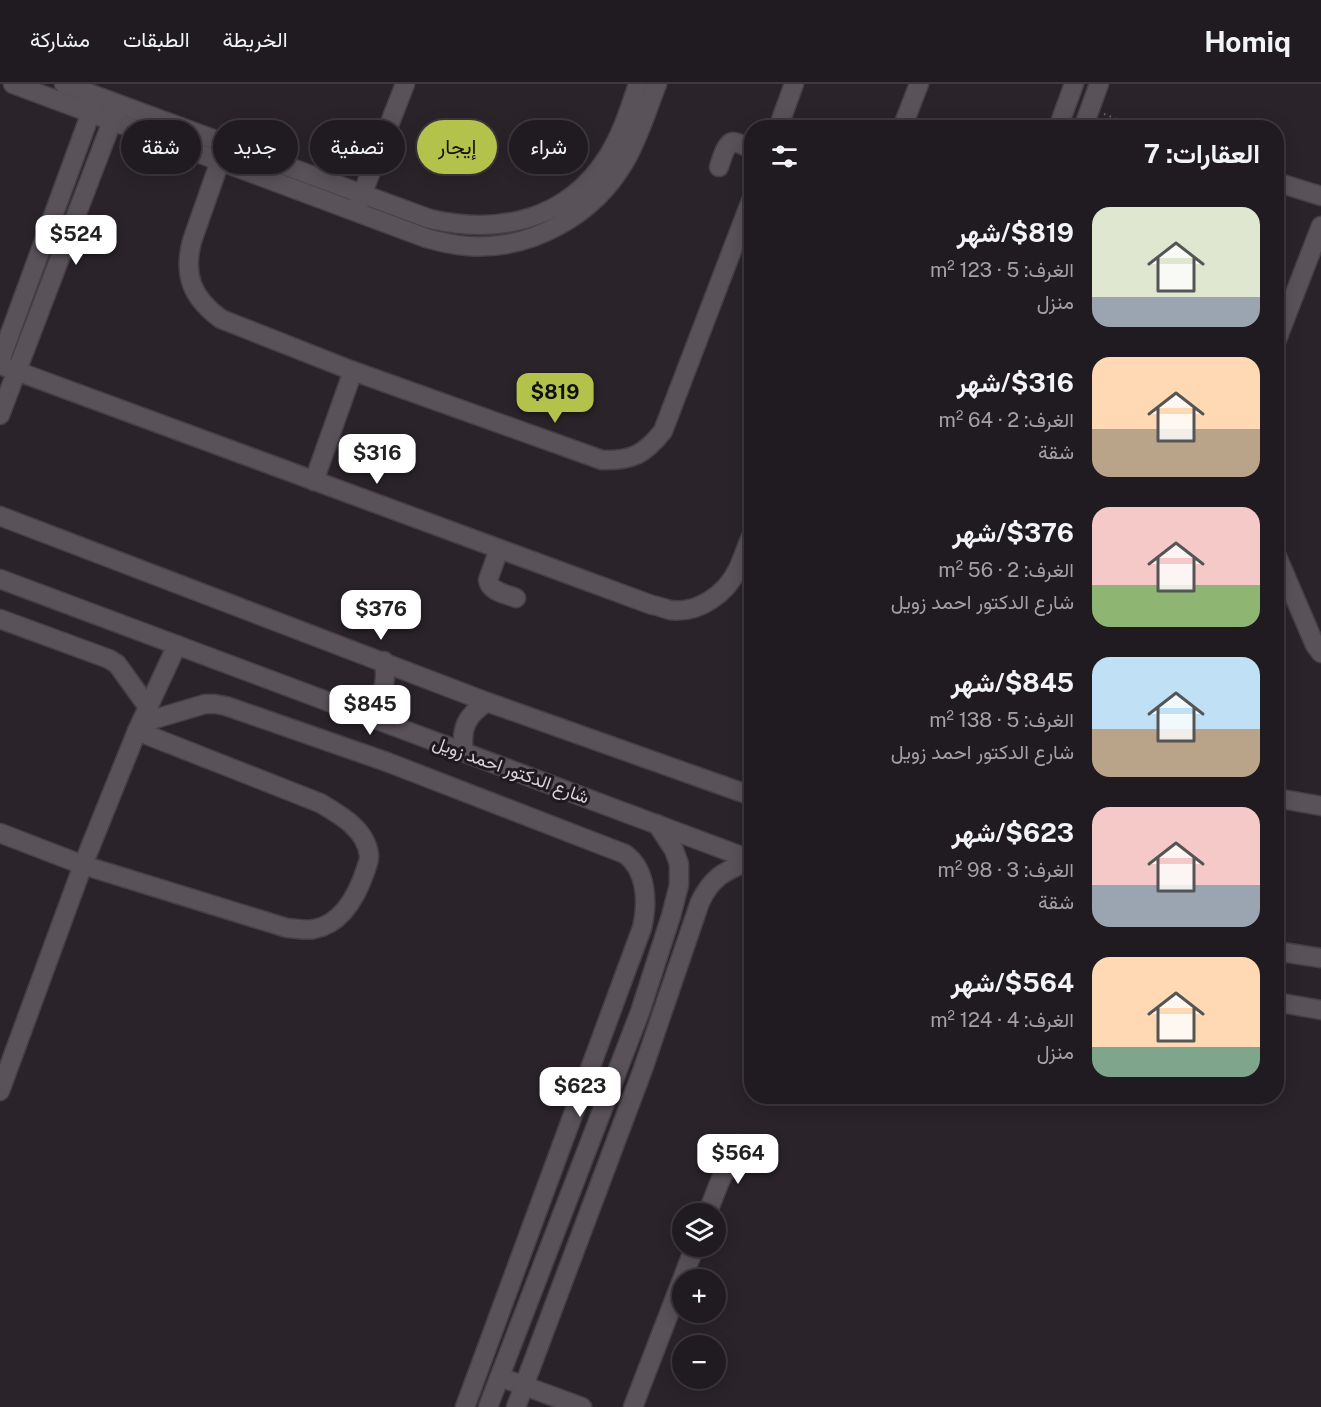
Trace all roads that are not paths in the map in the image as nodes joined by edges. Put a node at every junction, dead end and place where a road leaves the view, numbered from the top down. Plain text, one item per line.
1 (13, 84) edge
2 (64, 84) edge
3 (405, 84) edge
4 (639, 84) edge
5 (657, 84) edge
6 (794, 84) edge
7 (919, 84) edge
8 (1074, 84) edge
9 (1099, 84) edge
10 (94, 105) junction
11 (115, 113) junction
12 (781, 120) edge
13 (905, 120) edge
14 (1061, 120) edge
15 (1086, 120) edge
16 (744, 146) edge
17 (213, 148) edge
18 (719, 167) dead end
19 (215, 174) edge
20 (281, 174) edge
21 (1284, 184) edge
22 (1321, 196) edge
23 (358, 203) junction
24 (1321, 226) edge
25 (744, 236) edge
26 (1284, 321) edge
27 (6, 366) edge
28 (353, 371) junction
29 (0, 415) edge
30 (314, 481) junction
31 (0, 516) edge
32 (499, 549) junction
33 (744, 554) edge
34 (1284, 573) edge
35 (0, 579) edge
36 (516, 598) dead end
37 (0, 619) edge
38 (177, 645) junction
39 (1321, 653) edge
40 (384, 661) junction
41 (487, 702) junction
42 (362, 714) junction
43 (142, 720) junction
44 (464, 752) junction
45 (744, 793) edge
46 (1284, 800) edge
47 (1321, 807) edge
48 (657, 824) junction
49 (0, 833) edge
50 (744, 857) edge
51 (744, 863) edge
52 (83, 865) junction
53 (1284, 952) edge
54 (1321, 958) edge
55 (1284, 1003) edge
56 (1321, 1010) edge
57 (640, 1012) junction
58 (661, 1019) junction
59 (0, 1090) edge
60 (738, 1144) dead end
61 (711, 1203) edge
62 (691, 1257) edge
63 (500, 1377) junction
64 (524, 1386) junction
65 (465, 1407) edge
66 (489, 1407) edge
67 (516, 1407) edge
68 (582, 1407) edge
69 (633, 1407) edge

1 - 10 street
2 - 10 street
3 - 23 street
4 - 23 street
5 - 23 street
6 - 12 street
7 - 13 street
8 - 14 street
9 - 15 street
10 - 11 street
10 - 27 street
11 - 17 street
11 - 27 street
16 - 18 street
19 - 28 street
20 - 23 street
21 - 22 street
24 - 26 street
25 - 28 street
27 - 29 street
27 - 30 street
28 - 30 street
30 - 32 street
31 - 40 street
32 - 33 street
32 - 36 street
34 - 39 street
35 - 38 street, شارع الدكتور احمد زويل
37 - 43 street
38 - 42 street, شارع الدكتور احمد زويل
38 - 43 street
40 - 41 street
40 - 42 street
41 - 44 street
41 - 45 street
42 - 44 street, شارع الدكتور احمد زويل
43 - 52 street
43 - 52 street
43 - 65 street
44 - 48 street, شارع الدكتور احمد زويل
46 - 47 street
48 - 50 street, شارع الدكتور احمد زويل
48 - 57 street
49 - 52 street
51 - 58 street
52 - 59 street
53 - 54 street
55 - 56 street
57 - 58 street
57 - 63 street
58 - 64 street
60 - 61 street
62 - 69 street
63 - 64 street
63 - 66 street
64 - 67 street
64 - 68 street

